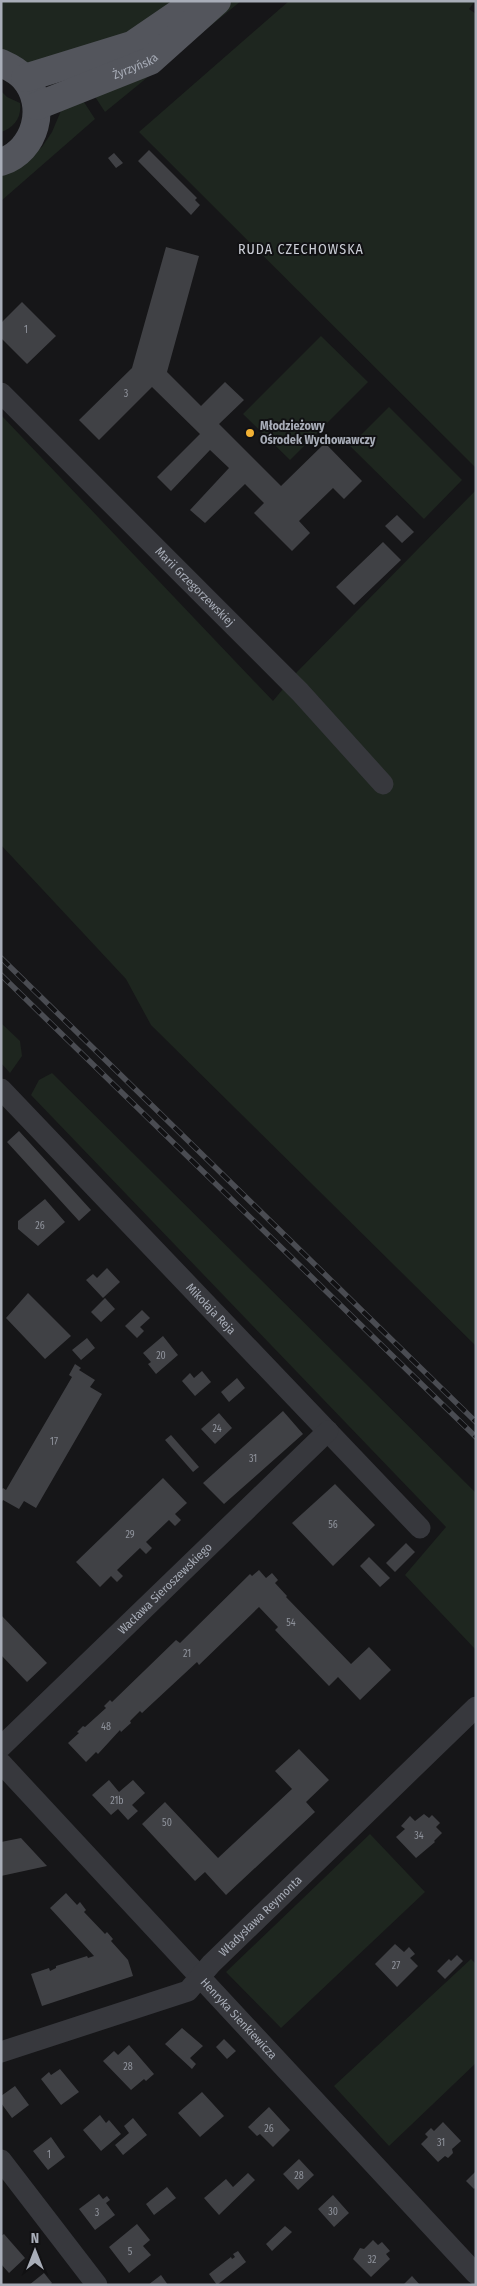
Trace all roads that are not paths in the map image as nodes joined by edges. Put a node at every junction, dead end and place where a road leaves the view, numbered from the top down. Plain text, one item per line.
1 (197, 1) edge
2 (217, 1) edge
3 (1, 63) edge
4 (25, 78) junction
5 (37, 106) junction
6 (1, 162) edge
7 (1, 392) edge
8 (383, 784) dead end
9 (3, 1095) edge
10 (328, 1431) junction
11 (420, 1528) dead end
12 (476, 1707) edge
13 (1, 1747) edge
14 (1, 1764) edge
15 (201, 1977) junction
16 (1, 2052) edge
17 (1, 2160) edge
18 (476, 2274) edge
19 (98, 2285) edge

1 - 4 main road, Żyrzyńska
2 - 5 main road, Żyrzyńska
3 - 4 main road
4 - 5 main road
5 - 6 main road
7 - 8 street, Marii Grzegorzewskiej
9 - 10 street, Mikołaja Reja
10 - 11 street, Mikołaja Reja
10 - 13 street, Wacława Sieroszewskiego
12 - 15 street, Władysława Reymonta
14 - 15 street, Henryka Sienkiewicza
15 - 16 street, Władysława Reymonta
15 - 18 street, Henryka Sienkiewicza
17 - 19 street

